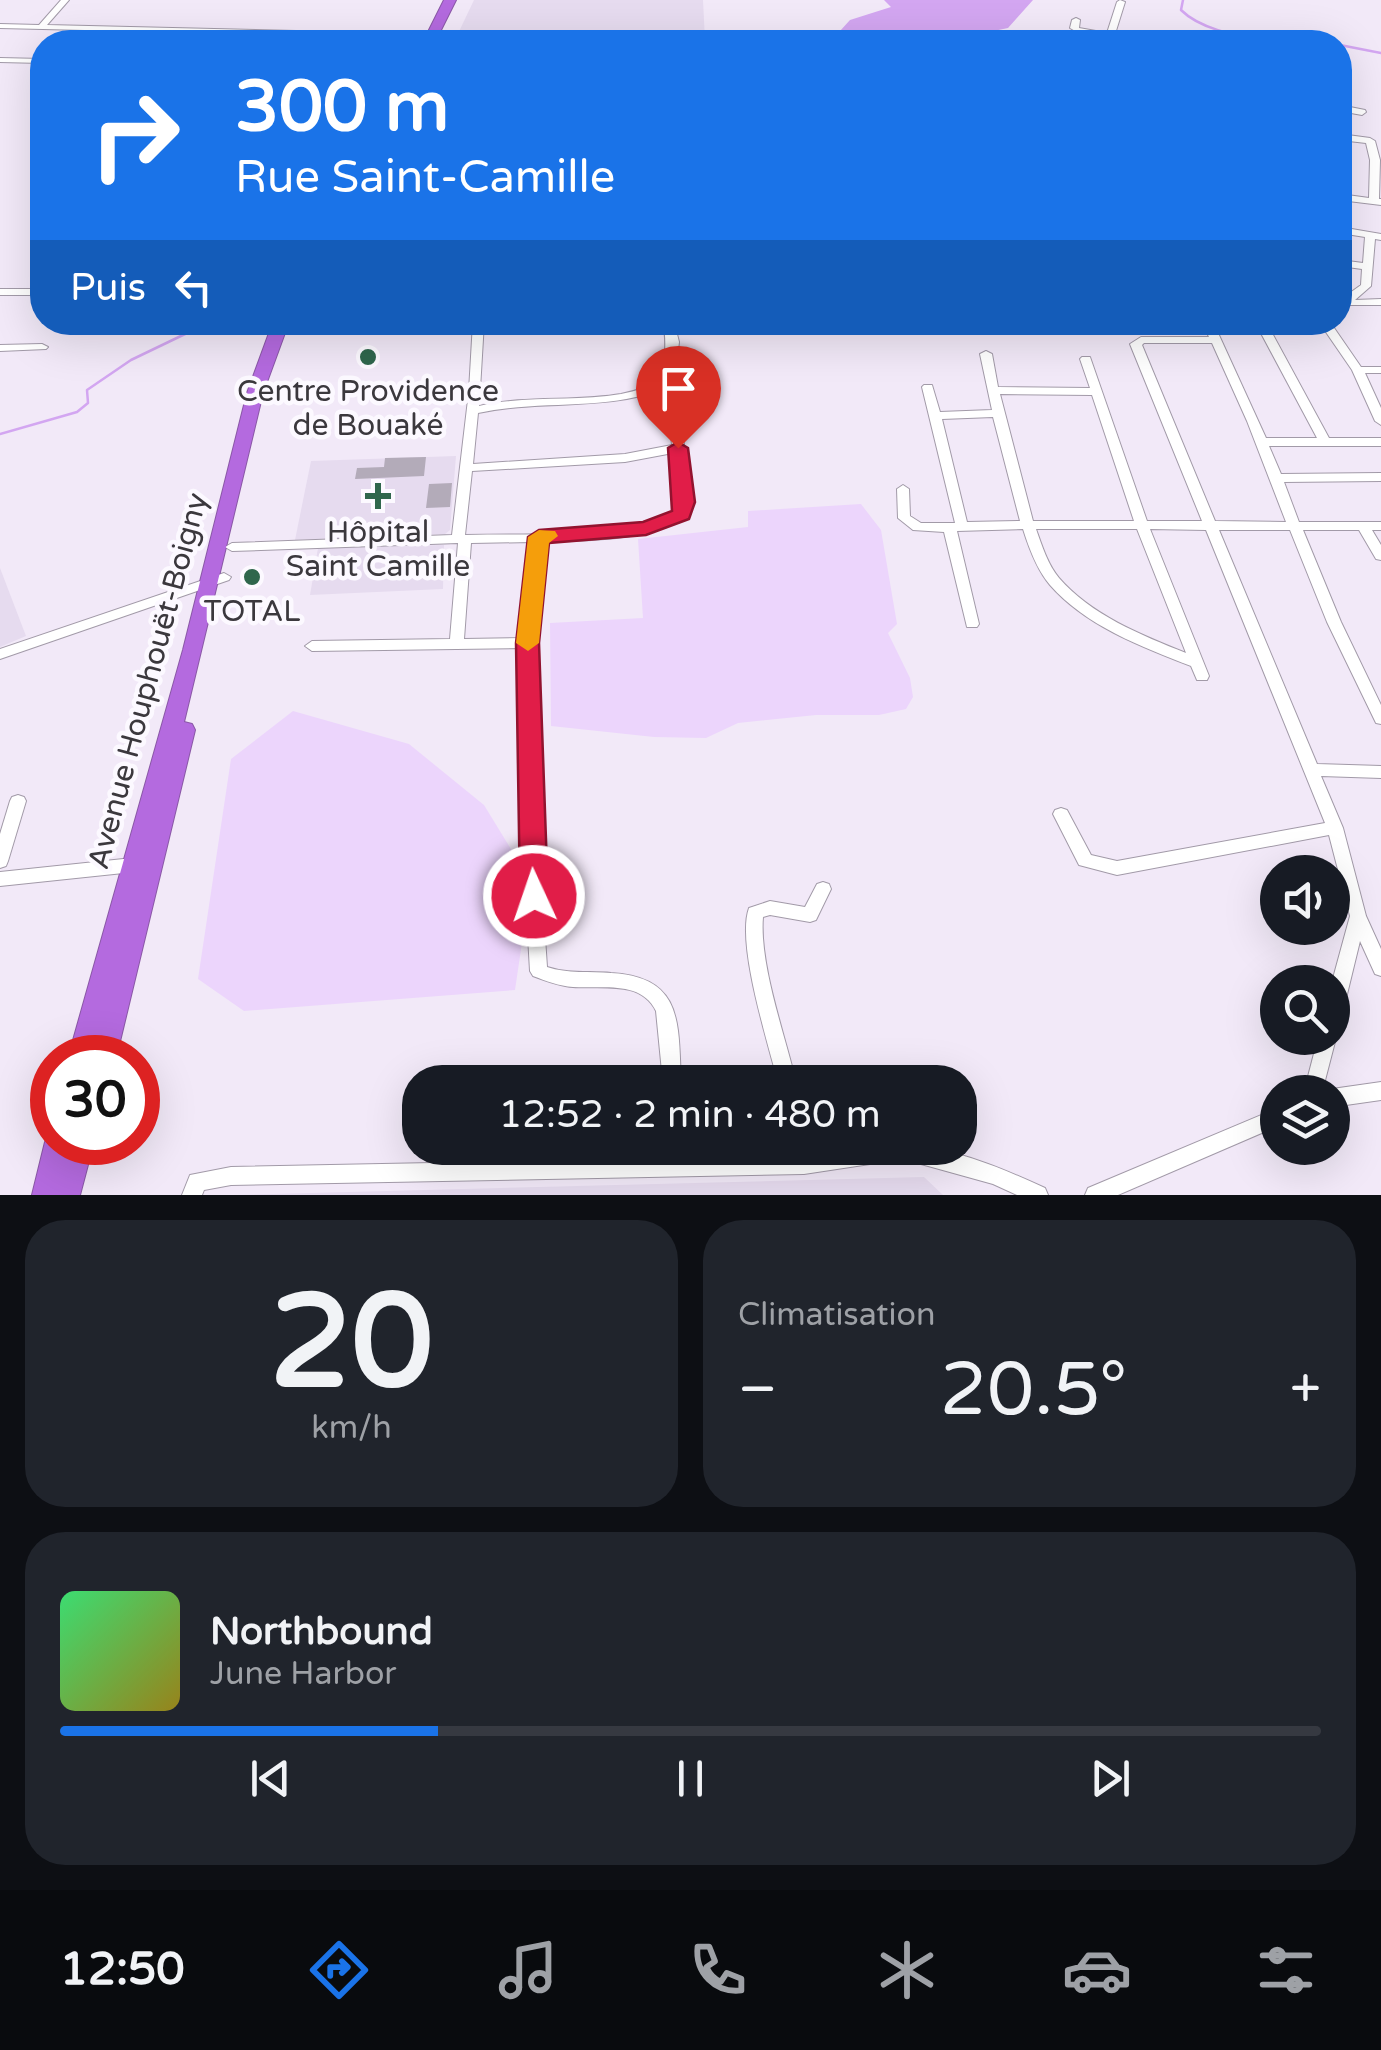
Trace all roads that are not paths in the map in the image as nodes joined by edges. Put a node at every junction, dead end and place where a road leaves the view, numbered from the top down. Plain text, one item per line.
1 (64, 0) edge
2 (441, 0) edge
3 (450, 0) edge
4 (1121, 2) edge
5 (1076, 20) dead end
6 (0, 26) edge
7 (14, 27) junction
8 (40, 28) junction
9 (132, 30) edge
10 (428, 30) edge
11 (430, 30) edge
12 (1078, 30) edge
13 (1112, 30) edge
14 (0, 40) edge
15 (0, 60) edge
16 (30, 61) edge
17 (1352, 110) edge
18 (1362, 112) dead end
19 (1352, 139) edge
20 (1352, 199) edge
21 (1378, 202) edge
22 (1376, 237) edge
23 (1352, 265) edge
24 (1367, 267) junction
25 (0, 292) edge
26 (30, 292) edge
27 (1352, 298) edge
28 (1381, 302) edge
29 (1352, 303) edge
30 (276, 335) edge
31 (290, 335) edge
32 (478, 335) edge
33 (671, 335) edge
34 (1214, 335) edge
35 (1267, 335) edge
36 (1333, 335) edge
37 (1217, 340) junction
38 (42, 347) dead end
39 (0, 348) edge
40 (986, 354) dead end
41 (1086, 358) dead end
42 (1358, 370) junction
43 (1381, 370) edge
44 (672, 381) junction
45 (928, 387) dead end
46 (992, 390) junction
47 (1097, 392) junction
48 (1377, 403) edge
49 (471, 411) junction
50 (999, 413) junction
51 (937, 416) junction
52 (1381, 421) edge
53 (1323, 440) junction
54 (1260, 442) junction
55 (1381, 442) edge
56 (678, 448) junction
57 (466, 468) junction
58 (1280, 478) junction
59 (1381, 478) edge
60 (903, 489) dead end
61 (1142, 525) junction
62 (1209, 525) junction
63 (1030, 526) junction
64 (1297, 526) junction
65 (1363, 526) junction
66 (1381, 526) edge
67 (956, 527) junction
68 (539, 537) junction
69 (461, 538) junction
70 (232, 548) junction
71 (1381, 556) edge
72 (217, 578) junction
73 (972, 624) dead end
74 (458, 641) junction
75 (528, 643) junction
76 (312, 646) dead end
77 (0, 654) edge
78 (1381, 719) edge
79 (1310, 770) junction
80 (1381, 772) edge
81 (18, 801) dead end
82 (1060, 814) dead end
83 (1335, 828) junction
84 (0, 861) edge
85 (133, 866) junction
86 (0, 879) edge
87 (822, 890) dead end
88 (1358, 916) junction
89 (1346, 965) edge
90 (1381, 969) edge
91 (88, 1035) edge
92 (108, 1035) edge
93 (670, 1065) edge
94 (783, 1065) edge
95 (1381, 1092) edge
96 (1350, 1096) edge
97 (1260, 1125) edge
98 (53, 1165) edge
99 (74, 1165) edge
100 (490, 1165) edge
101 (961, 1165) edge
102 (46, 1195) edge
103 (66, 1195) edge
104 (192, 1195) edge
105 (1038, 1195) edge
106 (1095, 1195) edge

1 - 8 street
2 - 10 highway
3 - 11 highway
4 - 13 street
5 - 12 street
6 - 7 street
7 - 8 street
7 - 14 street
8 - 9 street
15 - 16 street
17 - 18 street
19 - 21 street
20 - 21 street
22 - 24 street
23 - 24 street
24 - 27 street
25 - 26 street
28 - 29 street
30 - 72 highway, Avenue Houphouët-Boigny
31 - 70 highway, Avenue Houphouët-Boigny
32 - 49 street
33 - 44 street
34 - 37 street
35 - 53 street
36 - 42 street
37 - 54 street
37 - 62 street
38 - 39 street
40 - 46 street
41 - 47 street
42 - 43 street
42 - 48 street
44 - 49 street
44 - 56 street
45 - 51 street
46 - 47 street
46 - 50 street
47 - 61 street
48 - 52 street
49 - 57 street
50 - 51 street
50 - 63 street
51 - 67 street
53 - 54 street
53 - 55 street
54 - 58 street
56 - 57 street
56 - 68 street
57 - 69 street
58 - 59 street
58 - 64 street
60 - 67 street
61 - 62 street
61 - 63 street
61 - 63 street
62 - 64 street
62 - 79 street
63 - 67 street
64 - 65 street
64 - 78 street
65 - 66 street
65 - 71 street
67 - 73 street
68 - 69 street
68 - 75 street
69 - 70 street
69 - 74 street
70 - 72 highway, Avenue Houphouët-Boigny
72 - 77 street
72 - 85 highway, Avenue Houphouët-Boigny
72 - 92 highway, Avenue Houphouët-Boigny
74 - 75 street
74 - 76 street
75 - 93 street
79 - 80 street
79 - 83 street
81 - 84 street
82 - 83 street
83 - 88 street
85 - 86 street
85 - 91 highway, Avenue Houphouët-Boigny
87 - 94 street
88 - 89 street
88 - 90 street
95 - 96 street
97 - 106 street
98 - 102 highway
99 - 103 highway
100 - 104 street
101 - 105 street

